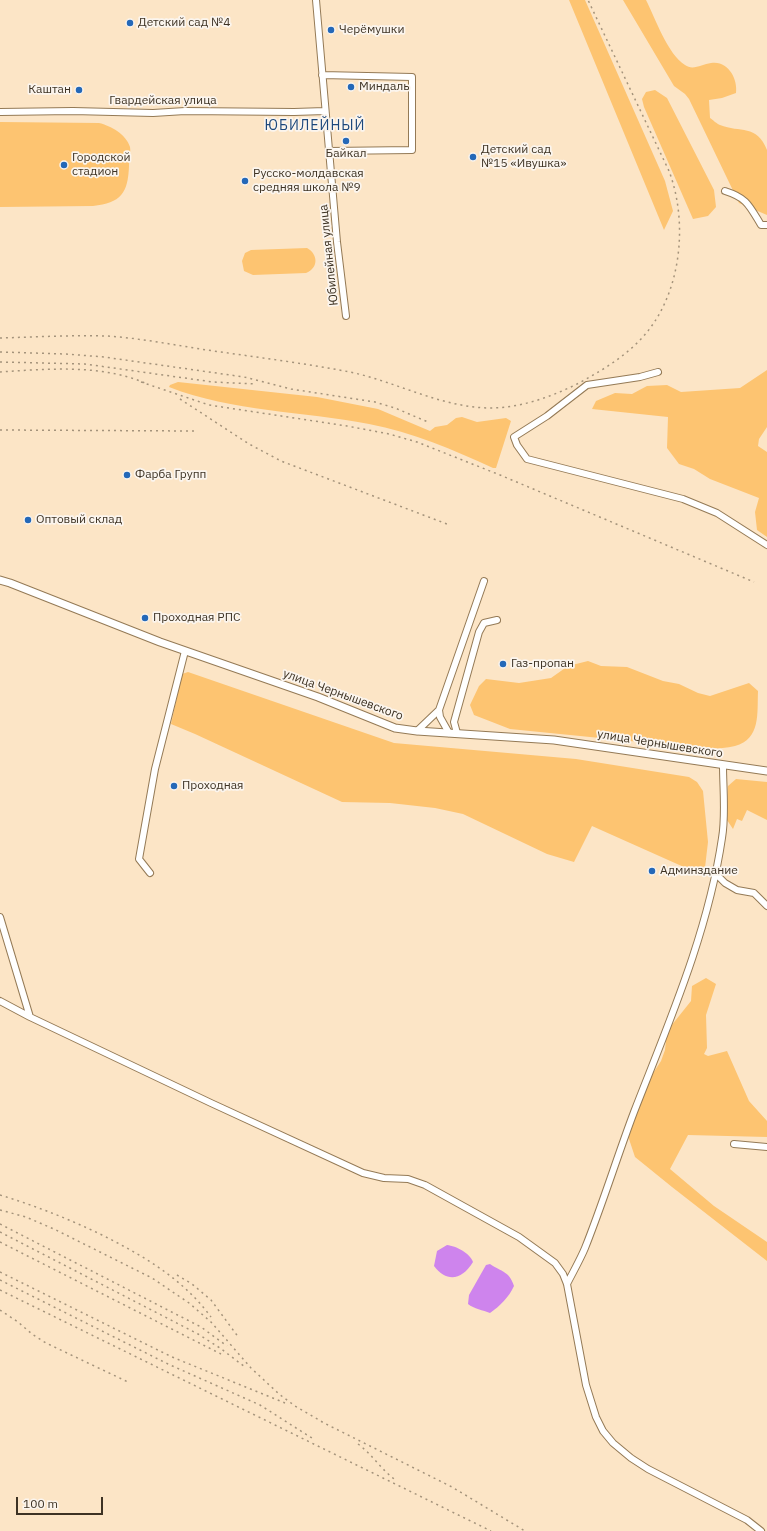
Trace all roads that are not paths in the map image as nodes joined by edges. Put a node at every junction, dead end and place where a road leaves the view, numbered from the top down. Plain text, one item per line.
1 (316, 0) edge
2 (322, 75) junction
3 (325, 110) junction
4 (0, 112) edge
5 (330, 151) junction
6 (725, 191) dead end
7 (767, 225) edge
8 (346, 316) dead end
9 (658, 372) dead end
10 (767, 545) edge
11 (0, 580) edge
12 (484, 581) dead end
13 (497, 620) dead end
14 (185, 651) junction
15 (439, 710) junction
16 (417, 731) junction
17 (449, 733) junction
18 (457, 733) junction
19 (723, 765) junction
20 (767, 770) edge
21 (150, 873) dead end
22 (716, 874) junction
23 (767, 906) edge
24 (0, 916) edge
25 (0, 1001) edge
26 (30, 1017) junction
27 (734, 1144) dead end
28 (767, 1147) edge
29 (567, 1284) junction
30 (761, 1531) edge

1 - 2 street, Юбилейная улица
2 - 3 street, Юбилейная улица
2 - 5 street
3 - 4 street, Гвардейская улица
3 - 5 street, Юбилейная улица
5 - 8 street, Юбилейная улица
6 - 7 street
9 - 10 street
11 - 14 main road, улица Чернышевского
12 - 15 street
13 - 18 street
14 - 16 main road, улица Чернышевского
14 - 21 street
15 - 16 street
15 - 17 street
16 - 17 main road, улица Чернышевского
17 - 18 main road, улица Чернышевского
18 - 19 main road, улица Чернышевского
19 - 20 main road, улица Чернышевского
19 - 22 street
22 - 23 street
22 - 29 street
24 - 26 street
25 - 26 street
26 - 29 street
27 - 28 street
29 - 30 street

